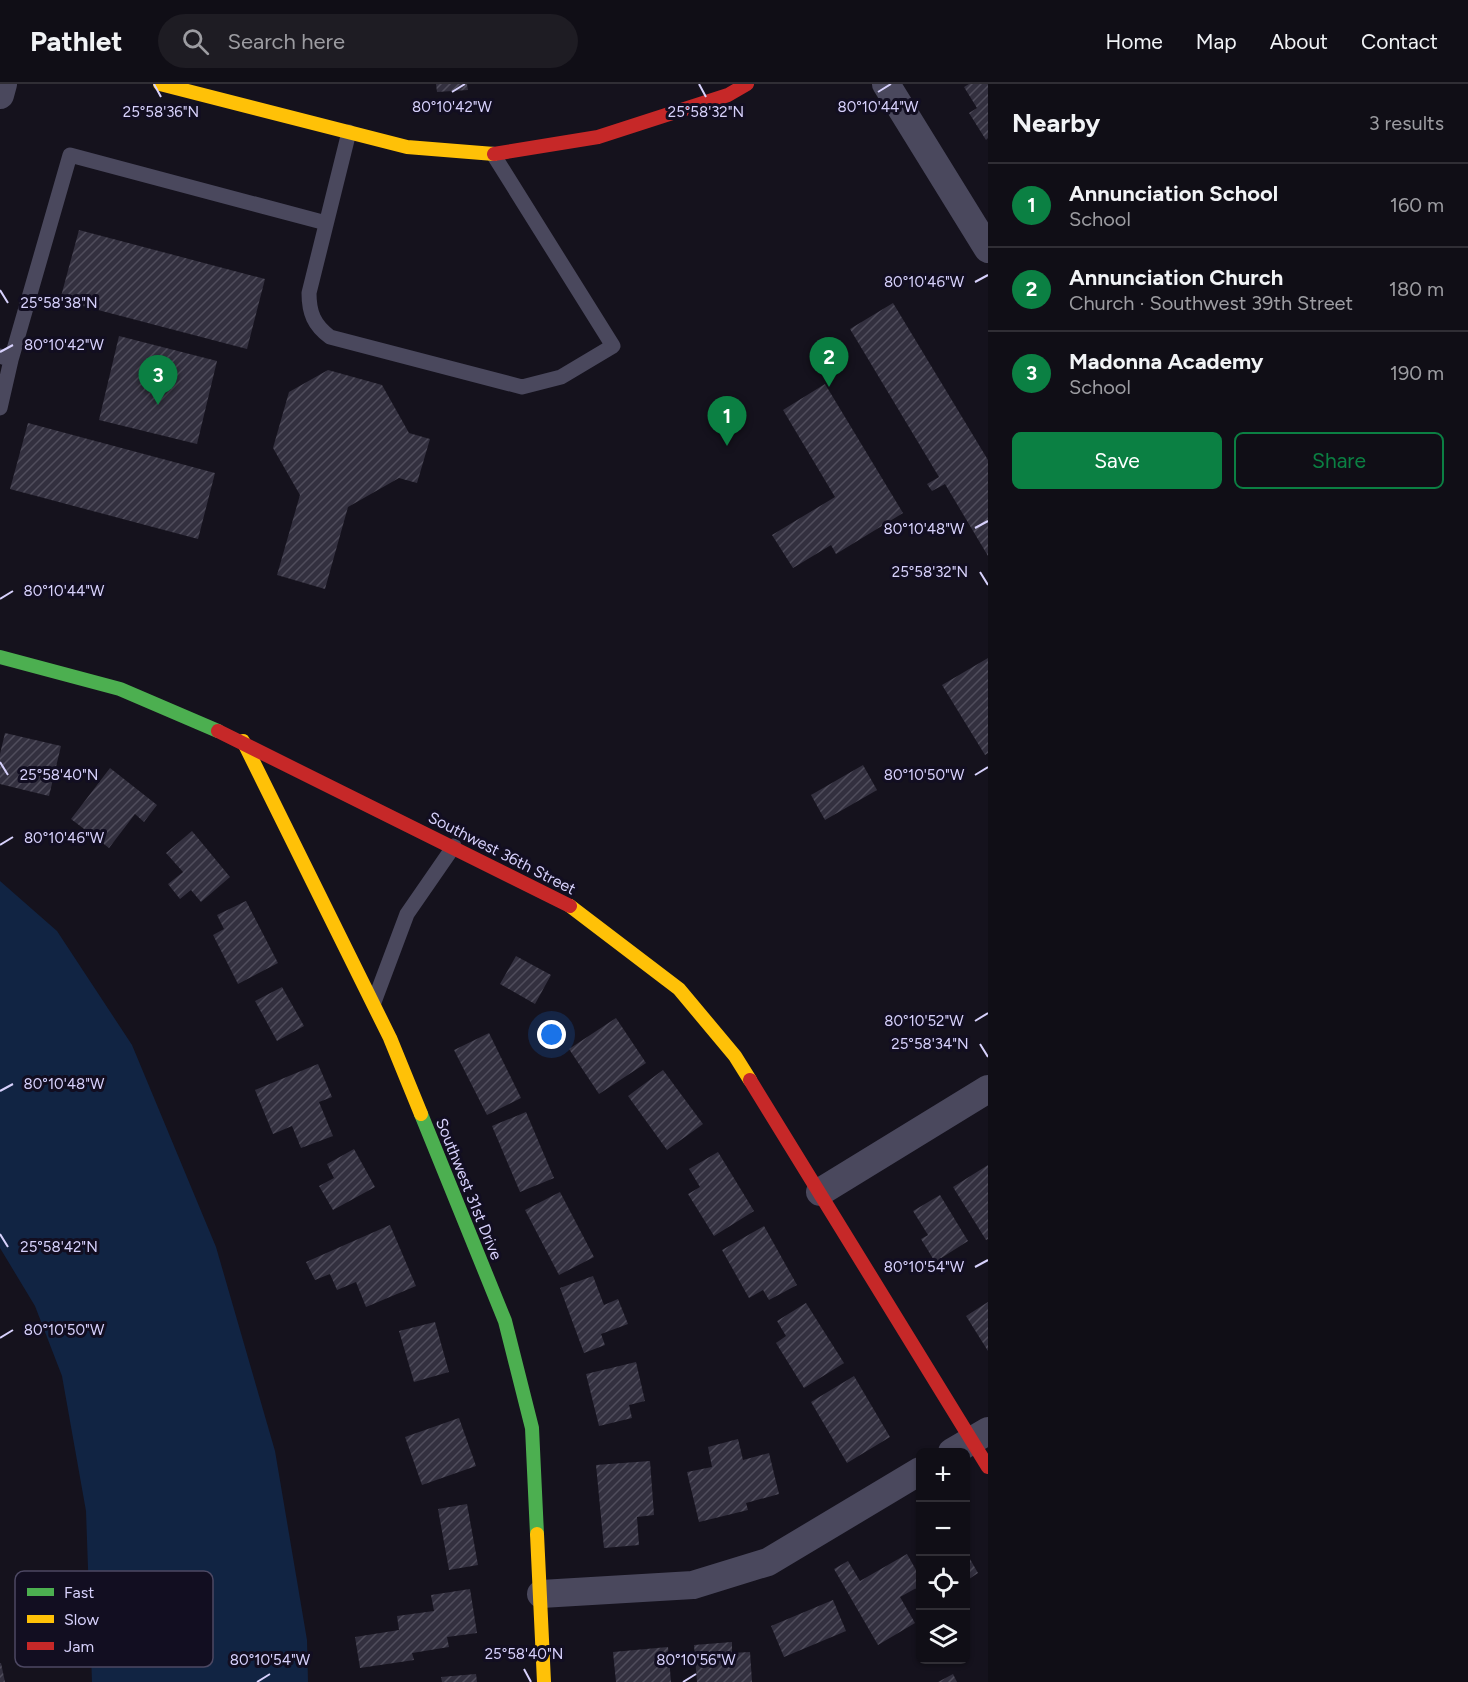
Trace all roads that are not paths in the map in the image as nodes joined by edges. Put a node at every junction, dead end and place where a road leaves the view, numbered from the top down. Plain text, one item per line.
1 (3, 84) edge
2 (160, 84) edge
3 (747, 84) edge
4 (886, 84) edge
5 (0, 95) edge
6 (349, 132) junction
7 (493, 154) junction
8 (326, 223) junction
9 (988, 249) edge
10 (5, 358) edge
11 (0, 408) edge
12 (0, 657) edge
13 (243, 741) junction
14 (454, 846) junction
15 (373, 1005) junction
16 (988, 1089) edge
17 (820, 1192) junction
18 (971, 1441) edge
19 (988, 1467) edge
20 (916, 1474) edge
21 (542, 1593) junction
22 (544, 1682) edge

1 - 5 street
2 - 6 street
3 - 7 street
4 - 9 street
6 - 7 street
6 - 8 lane
7 - 8 lane
8 - 10 lane
10 - 11 lane
12 - 13 street, Southwest 36th Street
13 - 14 street, Southwest 36th Street
13 - 15 street, Southwest 31st Drive
14 - 15 lane
14 - 17 street, Southwest 36th Street
15 - 21 street, Southwest 31st Drive
16 - 17 street
17 - 18 street, Southwest 36th Street
18 - 19 street, Southwest 36th Street
20 - 21 street
21 - 22 street, Southwest 31st Drive

